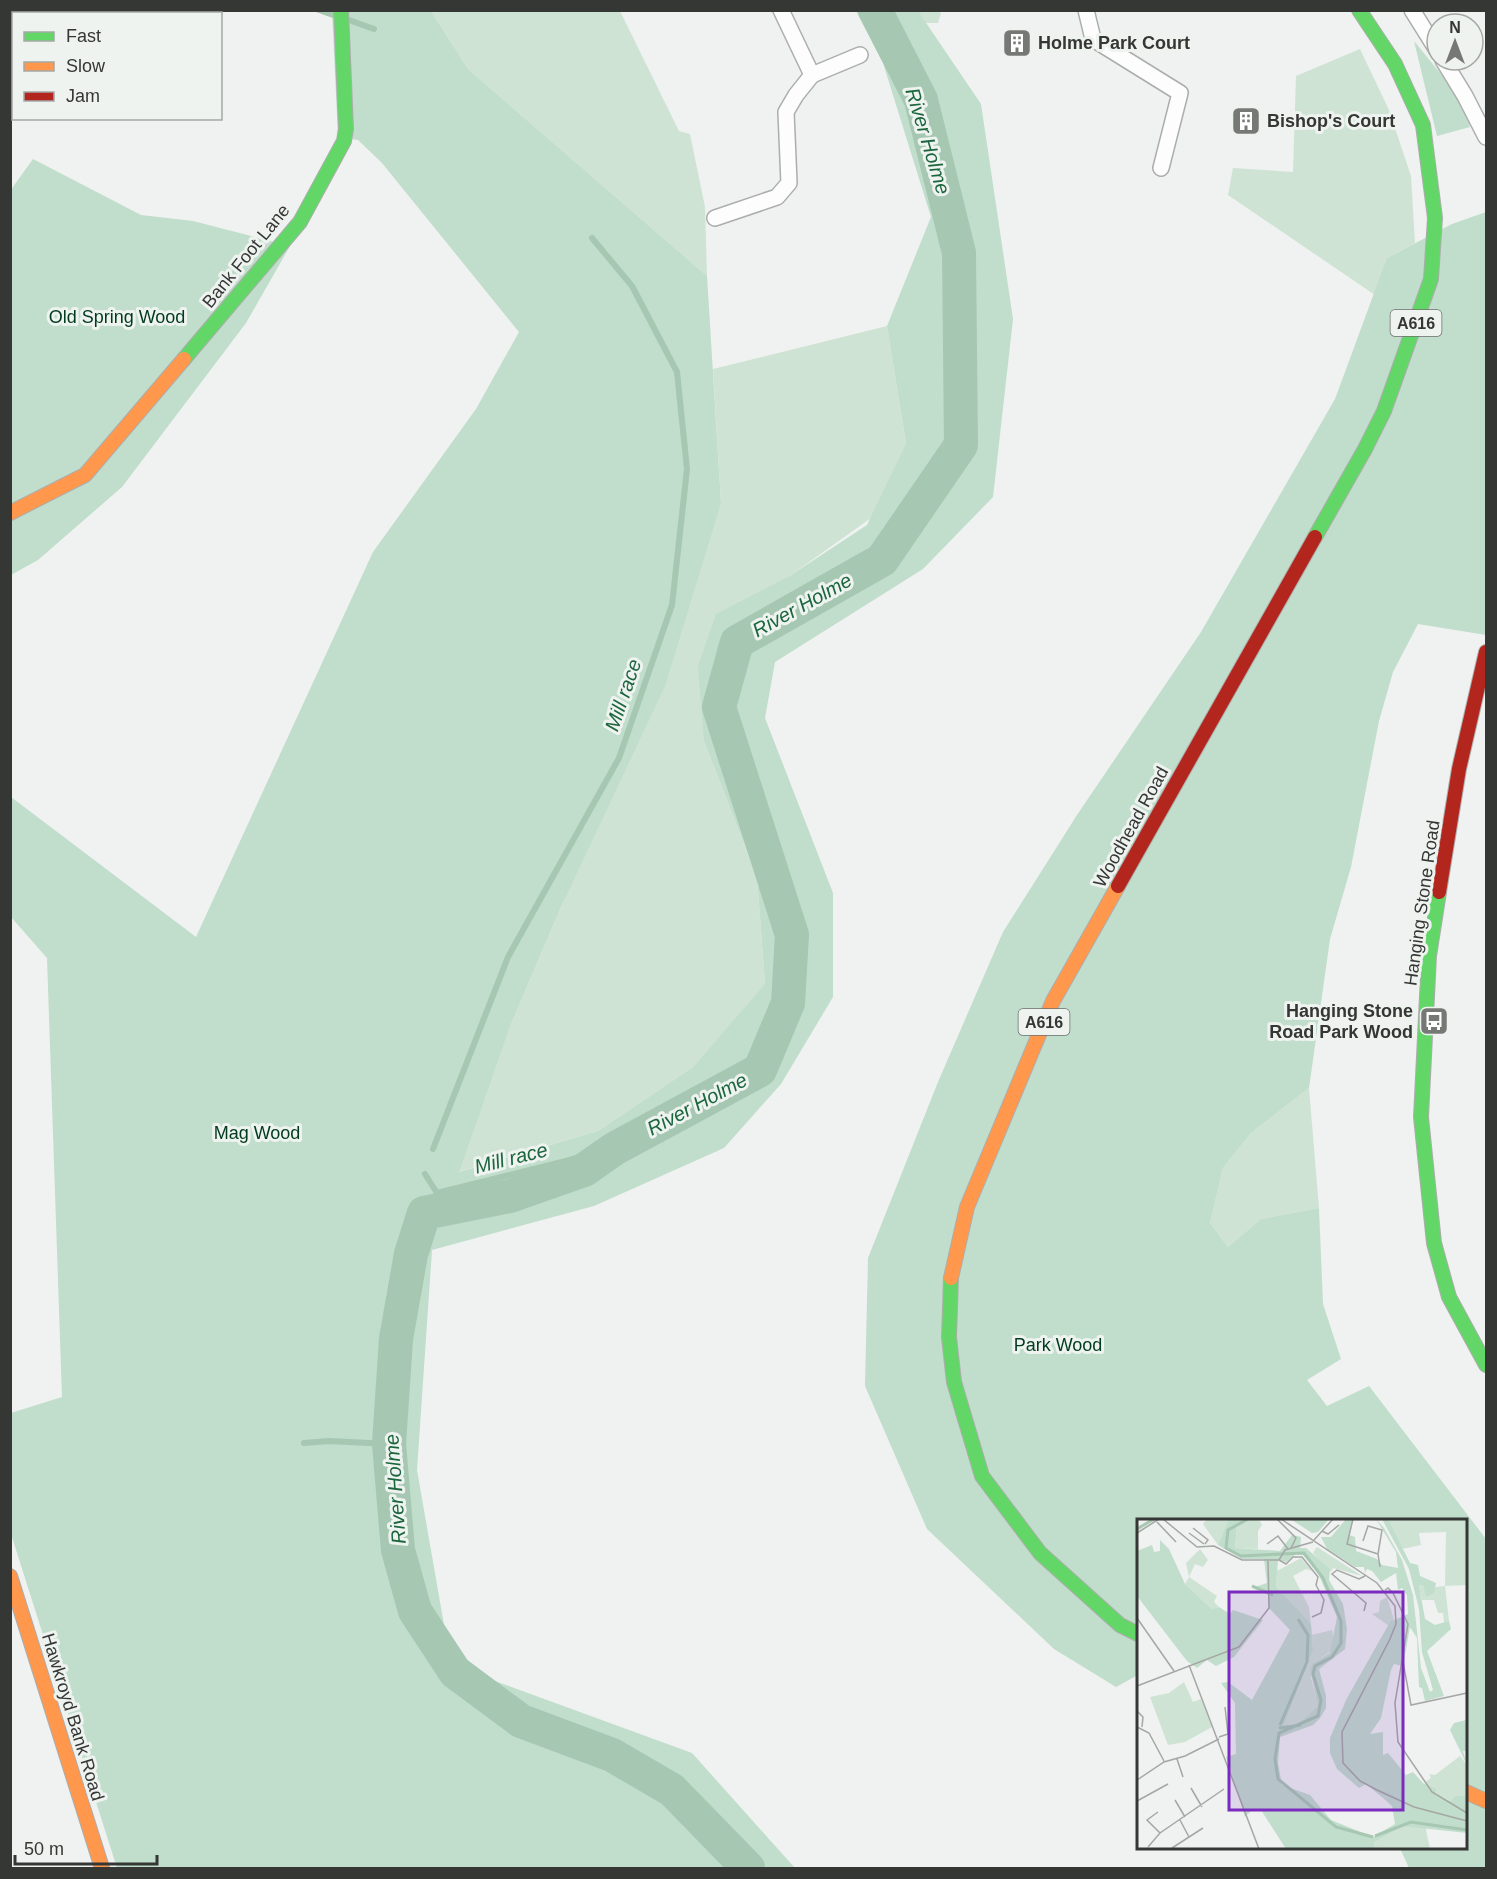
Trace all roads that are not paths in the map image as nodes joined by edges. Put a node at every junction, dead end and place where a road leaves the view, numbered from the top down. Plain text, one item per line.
1 (341, 10) edge
2 (781, 10) edge
3 (1086, 10) edge
4 (1359, 10) edge
5 (1412, 10) edge
6 (1425, 31) edge
7 (860, 55) dead end
8 (1451, 72) edge
9 (812, 75) junction
10 (1486, 137) edge
11 (1161, 168) dead end
12 (715, 218) dead end
13 (10, 513) edge
14 (1486, 652) edge
15 (1486, 1365) edge
16 (10, 1576) edge
17 (1137, 1634) edge
18 (1467, 1792) edge
19 (1486, 1801) edge
20 (102, 1869) edge

1 - 13 main road, Bank Foot Lane
2 - 9 street
3 - 11 street
4 - 17 main road, Woodhead Road / A616
5 - 6 street
7 - 9 street
8 - 10 street
9 - 12 street
14 - 15 main road, Hanging Stone Road
16 - 20 main road, Hawkroyd Bank Road
18 - 19 main road

